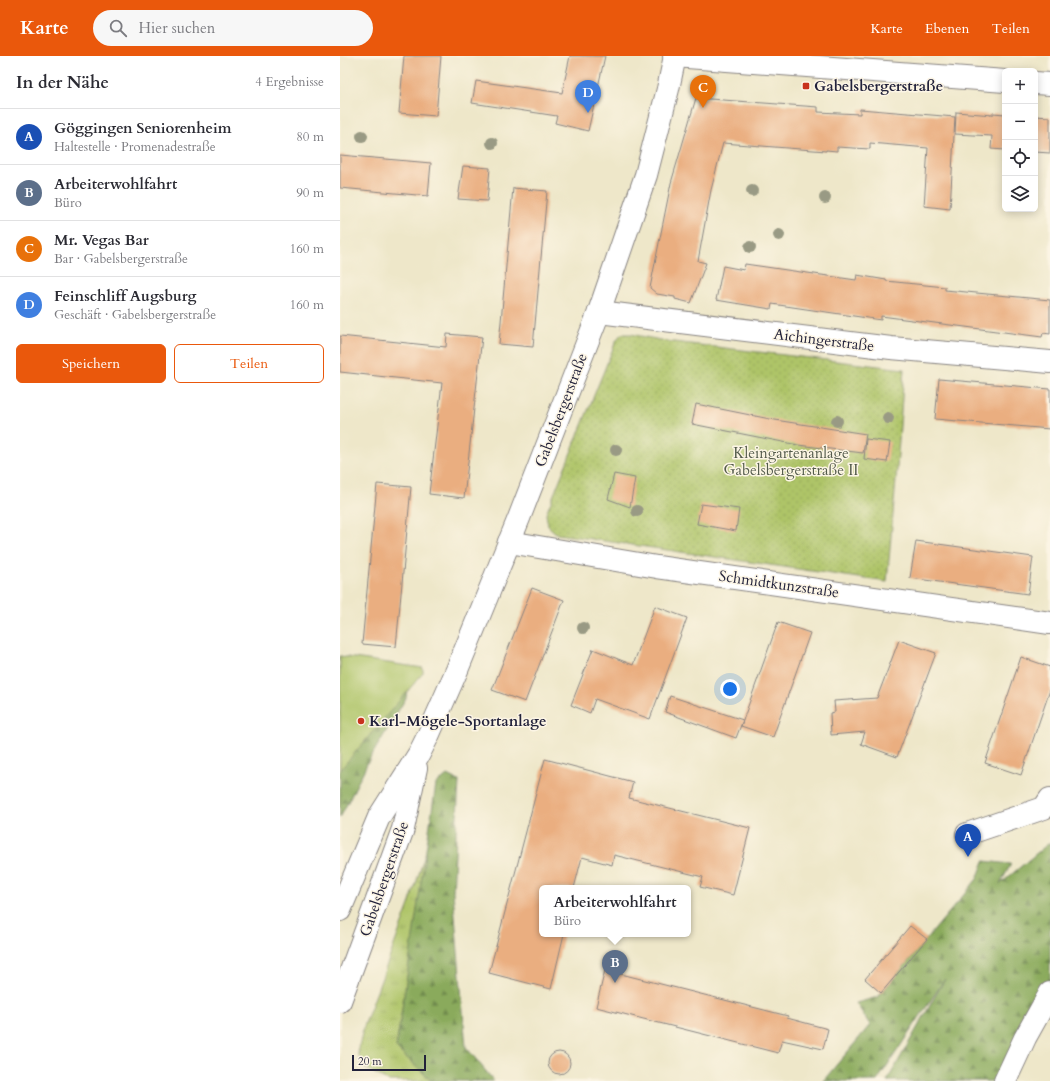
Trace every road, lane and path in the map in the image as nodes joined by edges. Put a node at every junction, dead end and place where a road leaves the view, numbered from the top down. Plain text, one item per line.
1 (674, 56) edge
2 (1002, 81) edge
3 (1038, 83) edge
4 (1050, 84) edge
5 (599, 312) junction
6 (1050, 362) edge
7 (510, 542) junction
8 (1050, 623) edge
9 (419, 754) junction
10 (1050, 799) edge
11 (967, 834) dead end
12 (340, 910) edge
13 (1050, 993) edge
14 (340, 1001) edge
15 (1005, 1081) edge

1 - 2 street
1 - 5 street, Gabelsbergerstraße
3 - 4 street
5 - 6 street, Aichingerstraße
5 - 7 street, Gabelsbergerstraße
7 - 8 street, Schmidtkunzstraße
7 - 9 street, Gabelsbergerstraße
9 - 12 street, Gabelsbergerstraße
9 - 14 street, Gabelsbergerstraße
10 - 11 street
13 - 15 street

